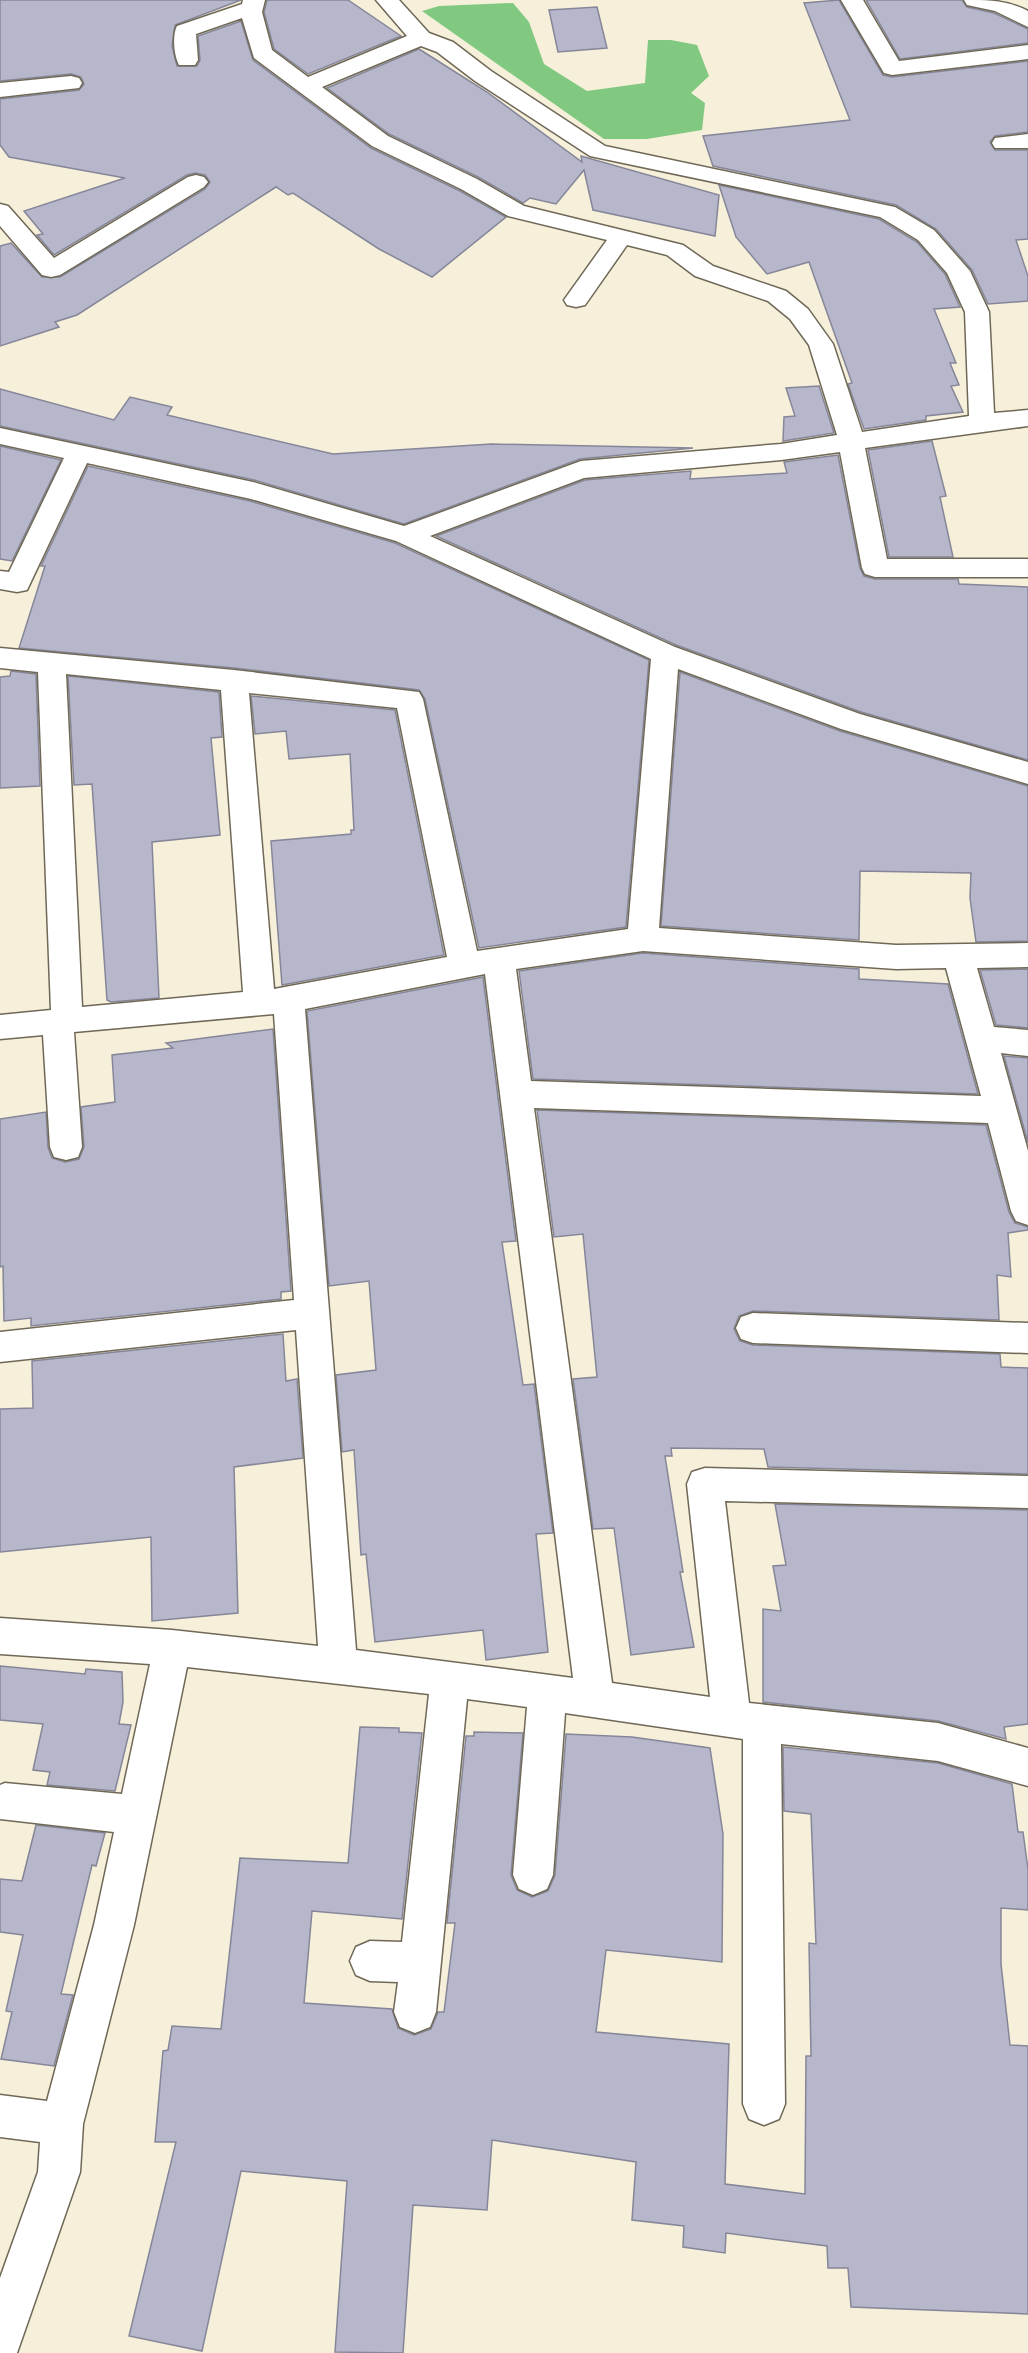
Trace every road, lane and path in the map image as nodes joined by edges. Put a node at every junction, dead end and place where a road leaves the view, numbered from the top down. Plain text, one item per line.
1 (387, 0) edge
2 (852, 0) edge
3 (975, 0) edge
4 (253, 4) edge
5 (1028, 21) edge
6 (421, 38) junction
7 (1028, 51) edge
8 (187, 60) dead end
9 (71, 83) dead end
10 (306, 86) junction
11 (0, 90) edge
12 (1028, 141) edge
13 (1003, 143) dead end
14 (196, 182) dead end
15 (0, 211) edge
16 (621, 237) junction
17 (576, 300) dead end
18 (1028, 418) edge
19 (982, 422) junction
20 (0, 436) edge
21 (852, 442) junction
22 (78, 455) junction
23 (405, 535) junction
24 (1028, 568) edge
25 (0, 580) edge
26 (665, 654) junction
27 (0, 658) edge
28 (52, 665) junction
29 (234, 680) junction
30 (1028, 773) edge
31 (643, 939) junction
32 (958, 954) junction
33 (1028, 955) edge
34 (499, 959) junction
35 (464, 965) junction
36 (274, 1001) junction
37 (62, 1021) junction
38 (0, 1027) edge
39 (982, 1040) junction
40 (1028, 1043) edge
41 (517, 1094) junction
42 (1001, 1110) junction
43 (66, 1147) dead end
44 (1028, 1211) edge
45 (312, 1314) junction
46 (753, 1328) dead end
47 (1028, 1338) edge
48 (0, 1347) edge
49 (1028, 1492) edge
50 (0, 1636) edge
51 (172, 1648) junction
52 (338, 1666) junction
53 (450, 1678) junction
54 (547, 1692) junction
55 (595, 1698) junction
56 (747, 1721) junction
57 (1028, 1767) edge
58 (5, 1802) dead end
59 (137, 1815) junction
60 (533, 1875) dead end
61 (370, 1961) dead end
62 (421, 1963) junction
63 (416, 2012) dead end
64 (764, 2104) dead end
65 (0, 2116) edge
66 (62, 2124) junction
67 (0, 2340) edge

1 - 6 street
2 - 7 street
3 - 5 street
4 - 8 street
4 - 10 street
6 - 10 street
6 - 19 street
9 - 11 street
10 - 16 street
12 - 13 street
14 - 15 street
16 - 17 street
16 - 21 street
18 - 19 street
19 - 21 street
20 - 22 street
21 - 23 street
21 - 24 street
22 - 23 street
22 - 25 street
23 - 26 street
26 - 30 street
26 - 31 street
27 - 28 street
28 - 29 street
28 - 37 street
29 - 35 street
29 - 36 street
31 - 32 street
31 - 34 street
32 - 33 street
32 - 39 street
34 - 35 street
34 - 41 street
35 - 36 street
36 - 37 street
36 - 45 street
37 - 38 street
37 - 43 street
39 - 40 street
39 - 42 street
41 - 42 street
41 - 55 street
42 - 44 street
45 - 48 street
45 - 52 street
46 - 47 street
49 - 56 street
50 - 51 street
51 - 52 street
51 - 59 street
52 - 53 street
53 - 54 street
53 - 62 street
54 - 55 street
54 - 60 street
55 - 56 street
56 - 57 street
56 - 64 street
58 - 59 street
59 - 66 street
61 - 62 street
62 - 63 street
65 - 66 street
66 - 67 street

